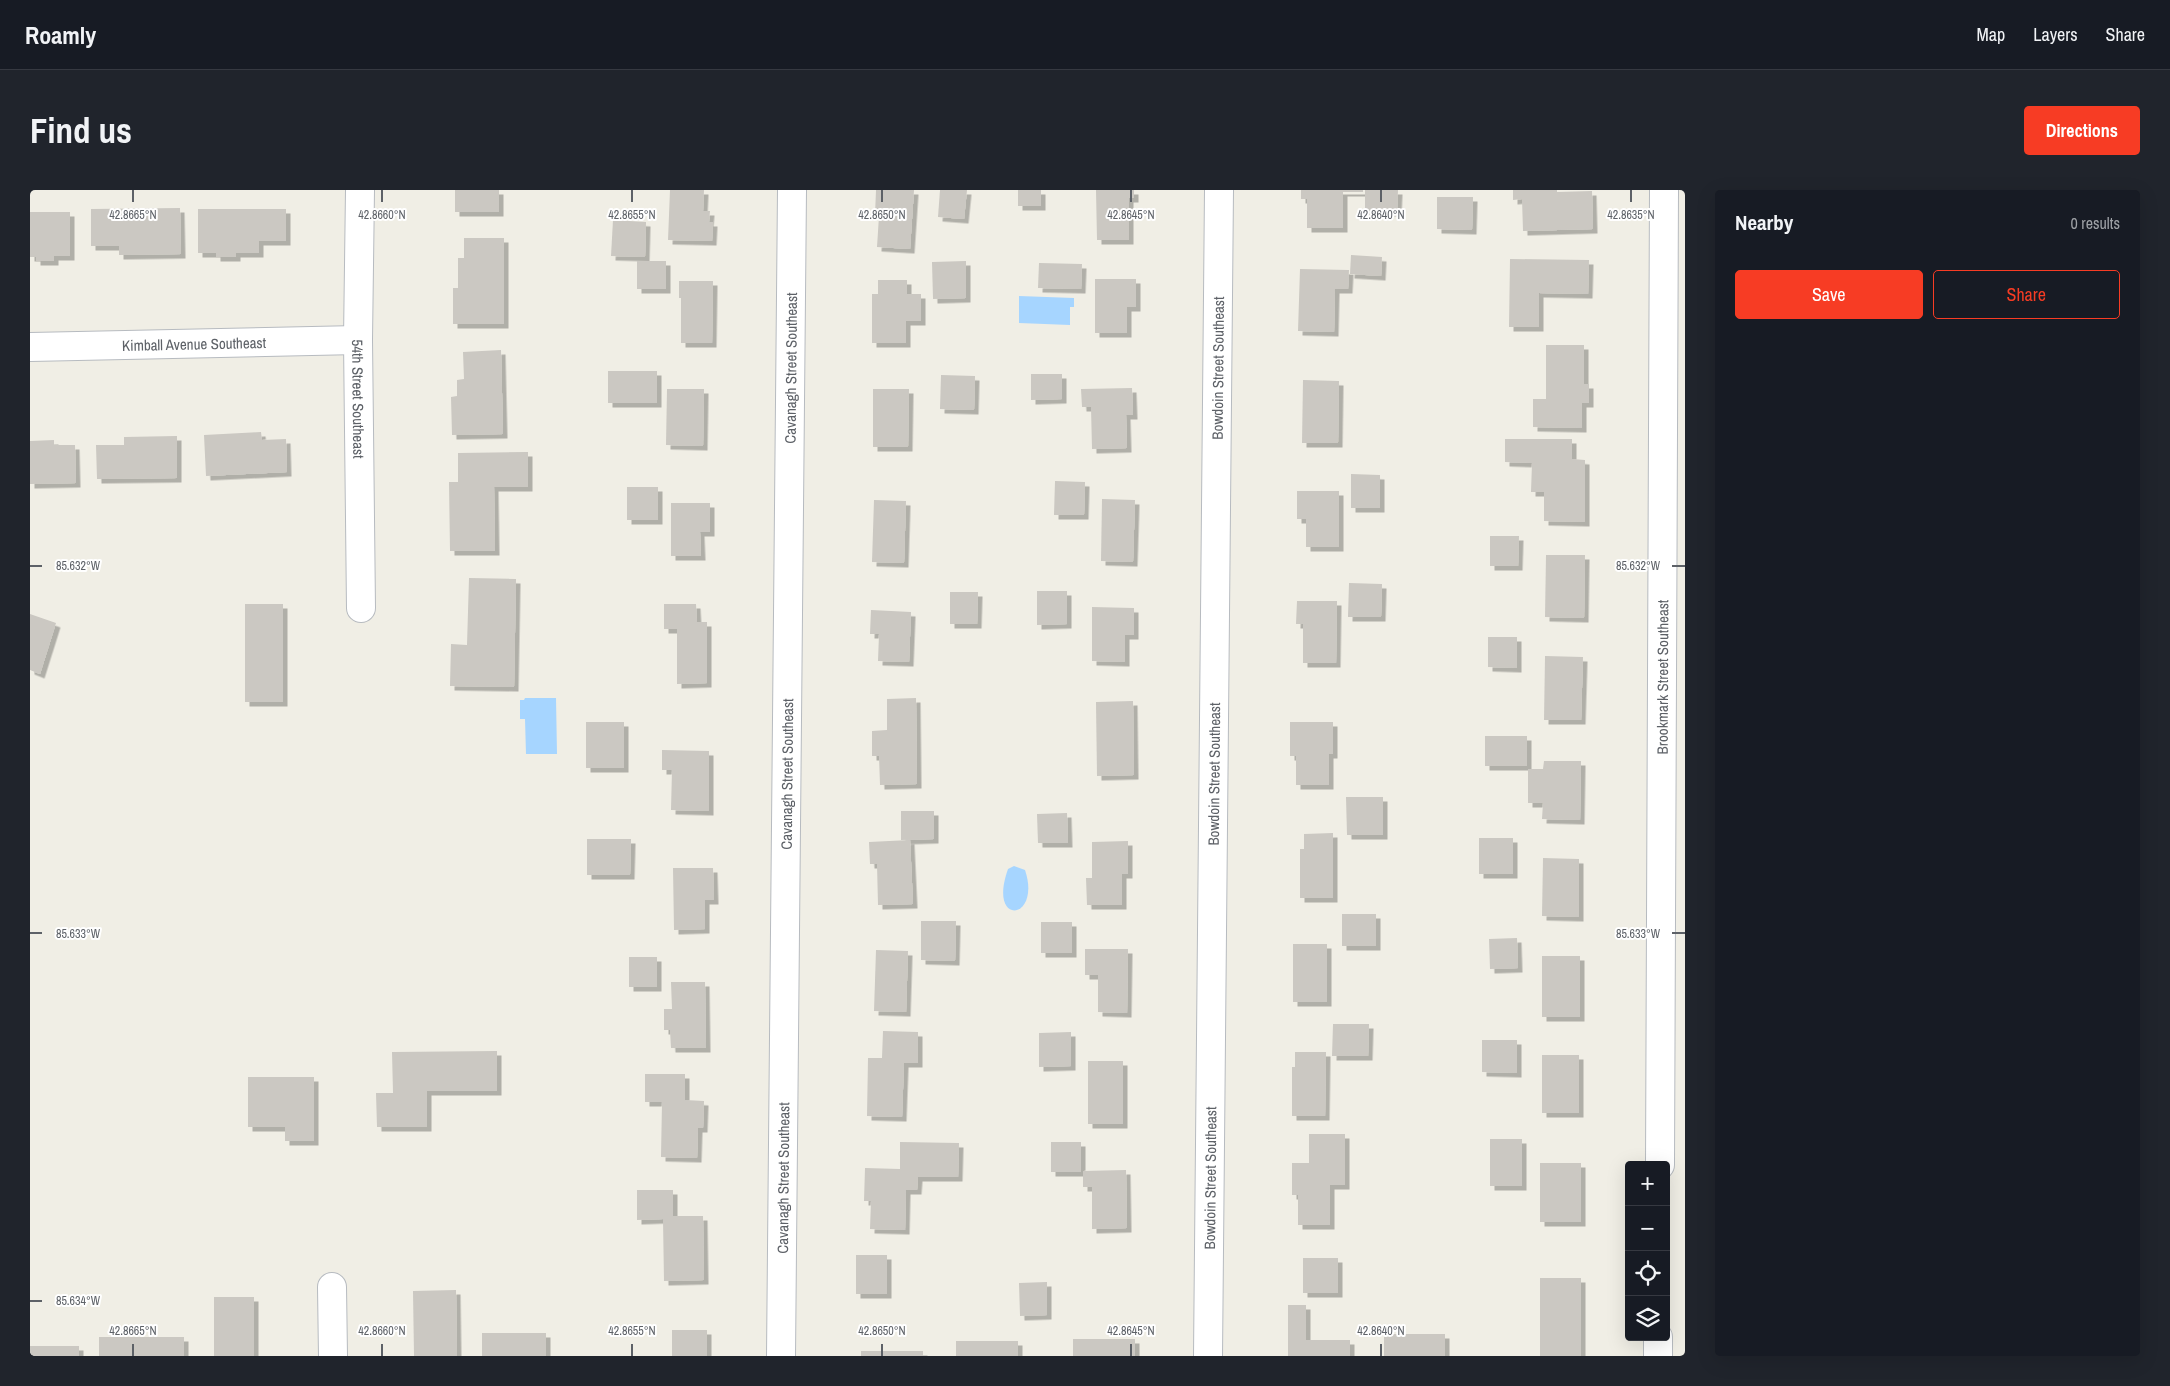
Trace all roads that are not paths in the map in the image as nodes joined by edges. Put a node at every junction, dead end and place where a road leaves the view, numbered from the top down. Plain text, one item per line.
1 (360, 190) edge
2 (792, 190) edge
3 (1219, 190) edge
4 (1664, 190) edge
5 (358, 340) junction
6 (30, 347) edge
7 (361, 608) dead end
8 (1660, 1161) edge
9 (332, 1287) dead end
10 (1658, 1341) edge
11 (333, 1356) edge
12 (780, 1356) edge
13 (1208, 1356) edge
14 (1658, 1356) edge

1 - 5 street, 54th Street Southeast
2 - 12 street, Cavanagh Street Southeast
3 - 13 street, Bowdoin Street Southeast
4 - 8 street, Brookmark Street Southeast
5 - 6 street, Kimball Avenue Southeast
5 - 7 street, 54th Street Southeast
9 - 11 street
10 - 14 street

